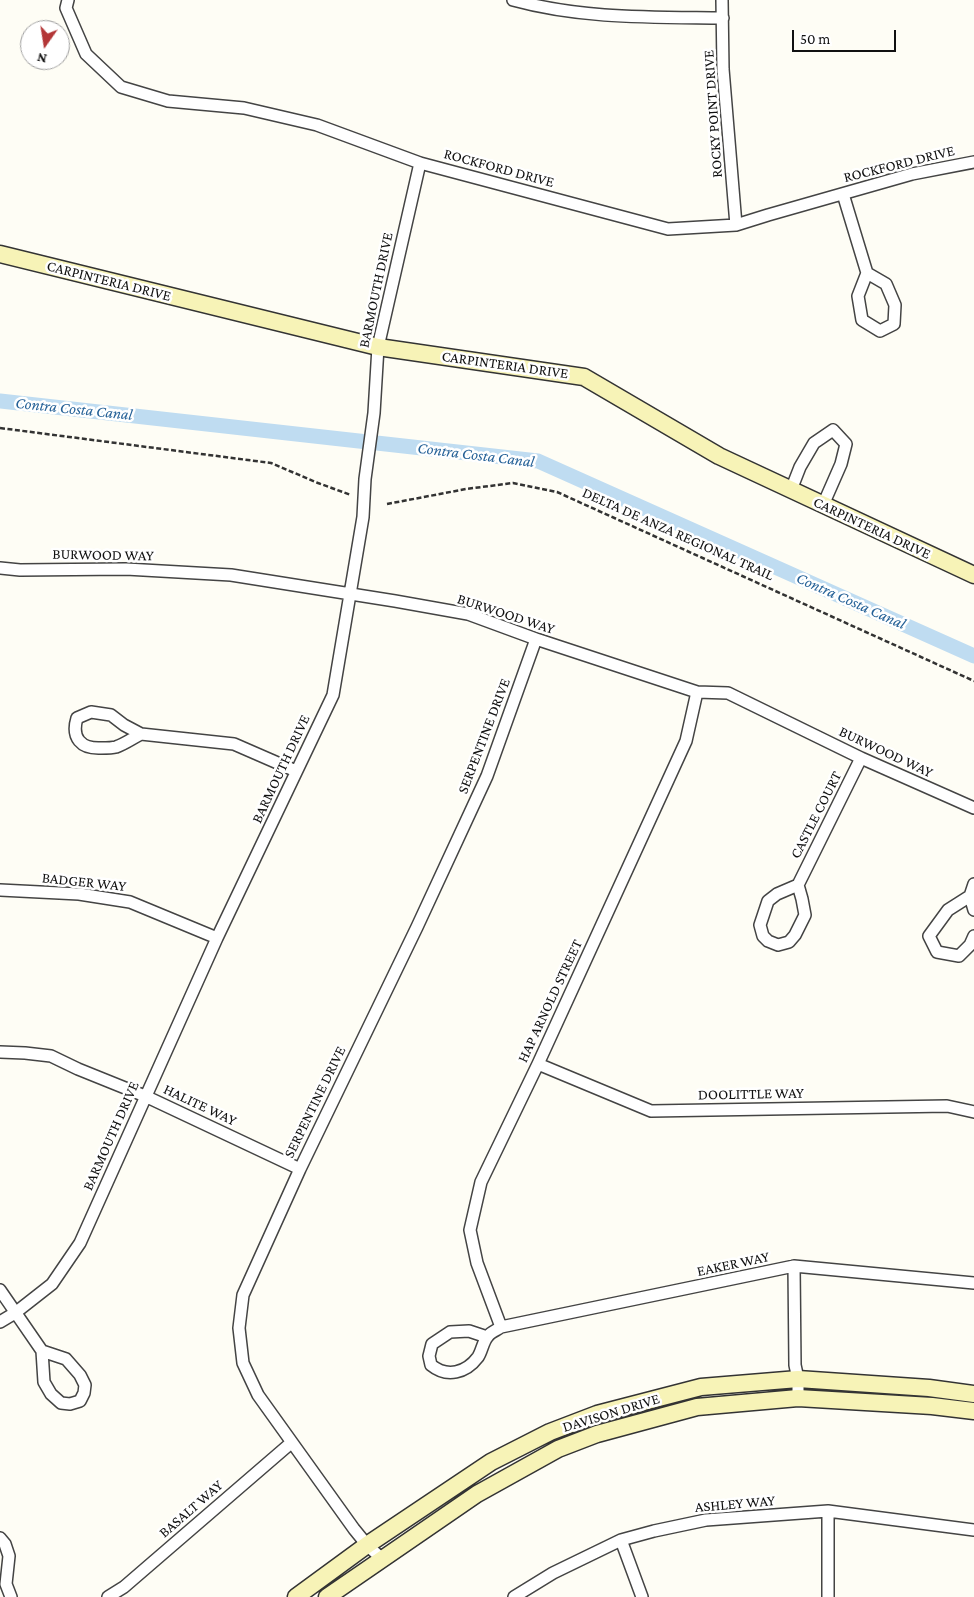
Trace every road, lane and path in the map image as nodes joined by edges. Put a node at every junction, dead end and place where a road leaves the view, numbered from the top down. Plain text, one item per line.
1 (68, 0) edge
2 (514, 0) edge
3 (722, 0) edge
4 (543, 4) edge
5 (723, 18) junction
6 (974, 162) edge
7 (420, 163) junction
8 (843, 194) junction
9 (736, 225) junction
10 (0, 254) edge
11 (867, 273) junction
12 (378, 347) junction
13 (0, 428) edge
14 (790, 490) junction
15 (351, 495) dead end
16 (387, 504) dead end
17 (823, 505) junction
18 (0, 568) edge
19 (974, 575) edge
20 (351, 594) junction
21 (536, 639) junction
22 (974, 681) edge
23 (698, 692) junction
24 (141, 734) junction
25 (861, 758) junction
26 (296, 771) junction
27 (974, 808) edge
28 (798, 885) junction
29 (0, 890) edge
30 (972, 890) edge
31 (974, 910) edge
32 (974, 936) edge
33 (217, 938) junction
34 (0, 1052) edge
35 (538, 1064) junction
36 (146, 1096) junction
37 (974, 1112) edge
38 (300, 1169) junction
39 (794, 1266) junction
40 (974, 1283) edge
41 (0, 1290) edge
42 (15, 1313) junction
43 (0, 1322) edge
44 (501, 1327) junction
45 (487, 1337) junction
46 (42, 1351) junction
47 (798, 1379) junction
48 (974, 1394) edge
49 (798, 1398) junction
50 (974, 1411) edge
51 (291, 1443) junction
52 (828, 1511) junction
53 (974, 1530) edge
54 (0, 1538) edge
55 (621, 1540) junction
56 (367, 1545) junction
57 (381, 1558) junction
58 (3, 1583) edge
59 (11, 1597) edge
60 (108, 1597) edge
61 (296, 1597) edge
62 (327, 1597) edge
63 (514, 1597) edge
64 (642, 1597) edge
65 (828, 1597) edge

1 - 7 street, ROCKFORD DRIVE
2 - 4 street
3 - 5 street, ROCKY POINT DRIVE
4 - 5 street
5 - 9 street, ROCKY POINT DRIVE
6 - 8 street, ROCKFORD DRIVE
7 - 9 street, ROCKFORD DRIVE
7 - 12 street, BARMOUTH DRIVE
8 - 9 street, ROCKFORD DRIVE
8 - 11 street
10 - 12 main road, CARPINTERIA DRIVE
11 - 11 street
12 - 14 main road, CARPINTERIA DRIVE
12 - 20 street, BARMOUTH DRIVE
13 - 15 path
14 - 17 main road, CARPINTERIA DRIVE
14 - 17 street
16 - 22 path, DELTA DE ANZA REGIONAL TRAIL
17 - 19 main road, CARPINTERIA DRIVE
18 - 20 street, BURWOOD WAY
20 - 21 street, BURWOOD WAY
20 - 26 street, BARMOUTH DRIVE
21 - 23 street, BURWOOD WAY
21 - 38 street, SERPENTINE DRIVE
23 - 25 street, BURWOOD WAY
23 - 35 street, HAP ARNOLD STREET
24 - 24 street
24 - 26 street
25 - 27 street, BURWOOD WAY
25 - 28 street, CASTLE COURT
26 - 33 street, BARMOUTH DRIVE
28 - 28 street
29 - 33 street, BADGER WAY
30 - 31 street
30 - 32 street
33 - 36 street, BARMOUTH DRIVE
34 - 36 street, HALITE WAY
35 - 37 street, DOOLITTLE WAY
35 - 44 street, HAP ARNOLD STREET
36 - 38 street, HALITE WAY
36 - 42 street, BARMOUTH DRIVE
38 - 51 street, SERPENTINE DRIVE
39 - 40 street, EAKER WAY
39 - 44 street, EAKER WAY
39 - 47 street
41 - 42 street
42 - 43 street, BARMOUTH DRIVE
42 - 46 street
44 - 45 street
45 - 45 street
46 - 46 street
47 - 48 main road, DAVISON DRIVE
47 - 49 street
47 - 56 main road, DAVISON DRIVE
49 - 50 main road, DAVISON DRIVE
49 - 57 main road, DAVISON DRIVE
51 - 56 street, SERPENTINE DRIVE
51 - 60 street, BASALT WAY
52 - 53 street, ASHLEY WAY
52 - 55 street, ASHLEY WAY
52 - 65 street
54 - 58 street
55 - 63 street, ASHLEY WAY
55 - 64 street
56 - 57 street, SERPENTINE DRIVE
56 - 61 main road, DAVISON DRIVE
57 - 62 main road, DAVISON DRIVE
58 - 59 street

